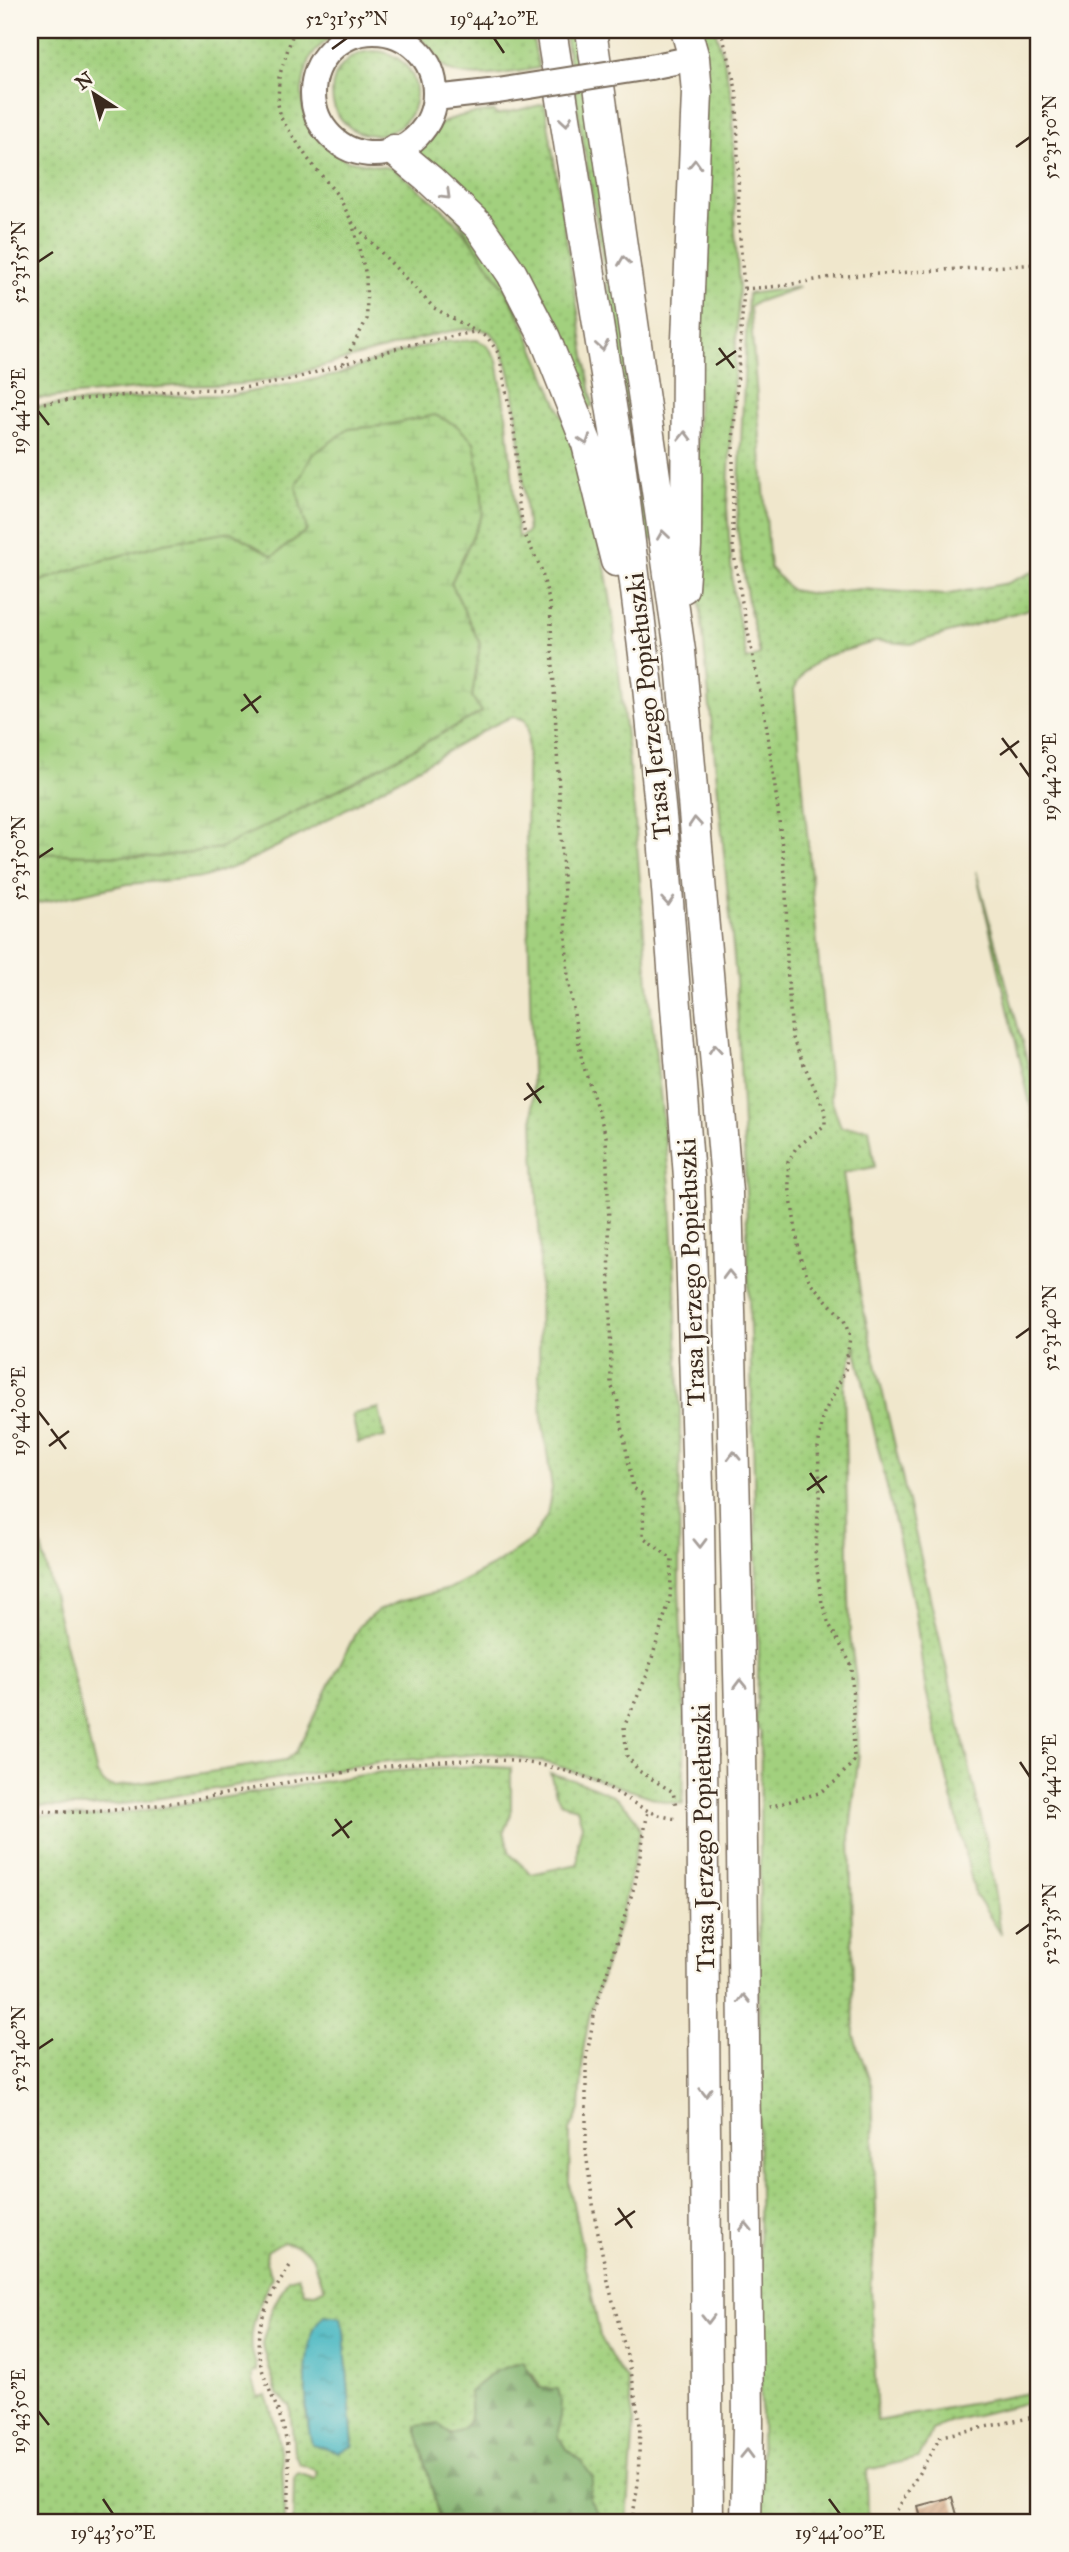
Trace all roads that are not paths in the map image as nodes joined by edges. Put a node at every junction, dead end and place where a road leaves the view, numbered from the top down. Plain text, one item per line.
1 (551, 30) edge
2 (591, 30) edge
3 (686, 30) edge
4 (374, 31) edge
5 (694, 58) junction
6 (435, 98) junction
7 (394, 150) junction
8 (680, 651) junction
9 (648, 687) junction
10 (708, 2522) edge
11 (746, 2522) edge

1 -> 9 main road, Trasa Jerzego Popiełuszki
8 -> 2 main road, Trasa Jerzego Popiełuszki
3 - 5 main road
4 - 6 street
4 - 7 street
5 - 6 street, bridge
8 -> 5 main road
6 - 7 street
7 -> 9 main road
11 -> 8 main road, Trasa Jerzego Popiełuszki, bridge
9 -> 10 main road, Trasa Jerzego Popiełuszki, bridge

